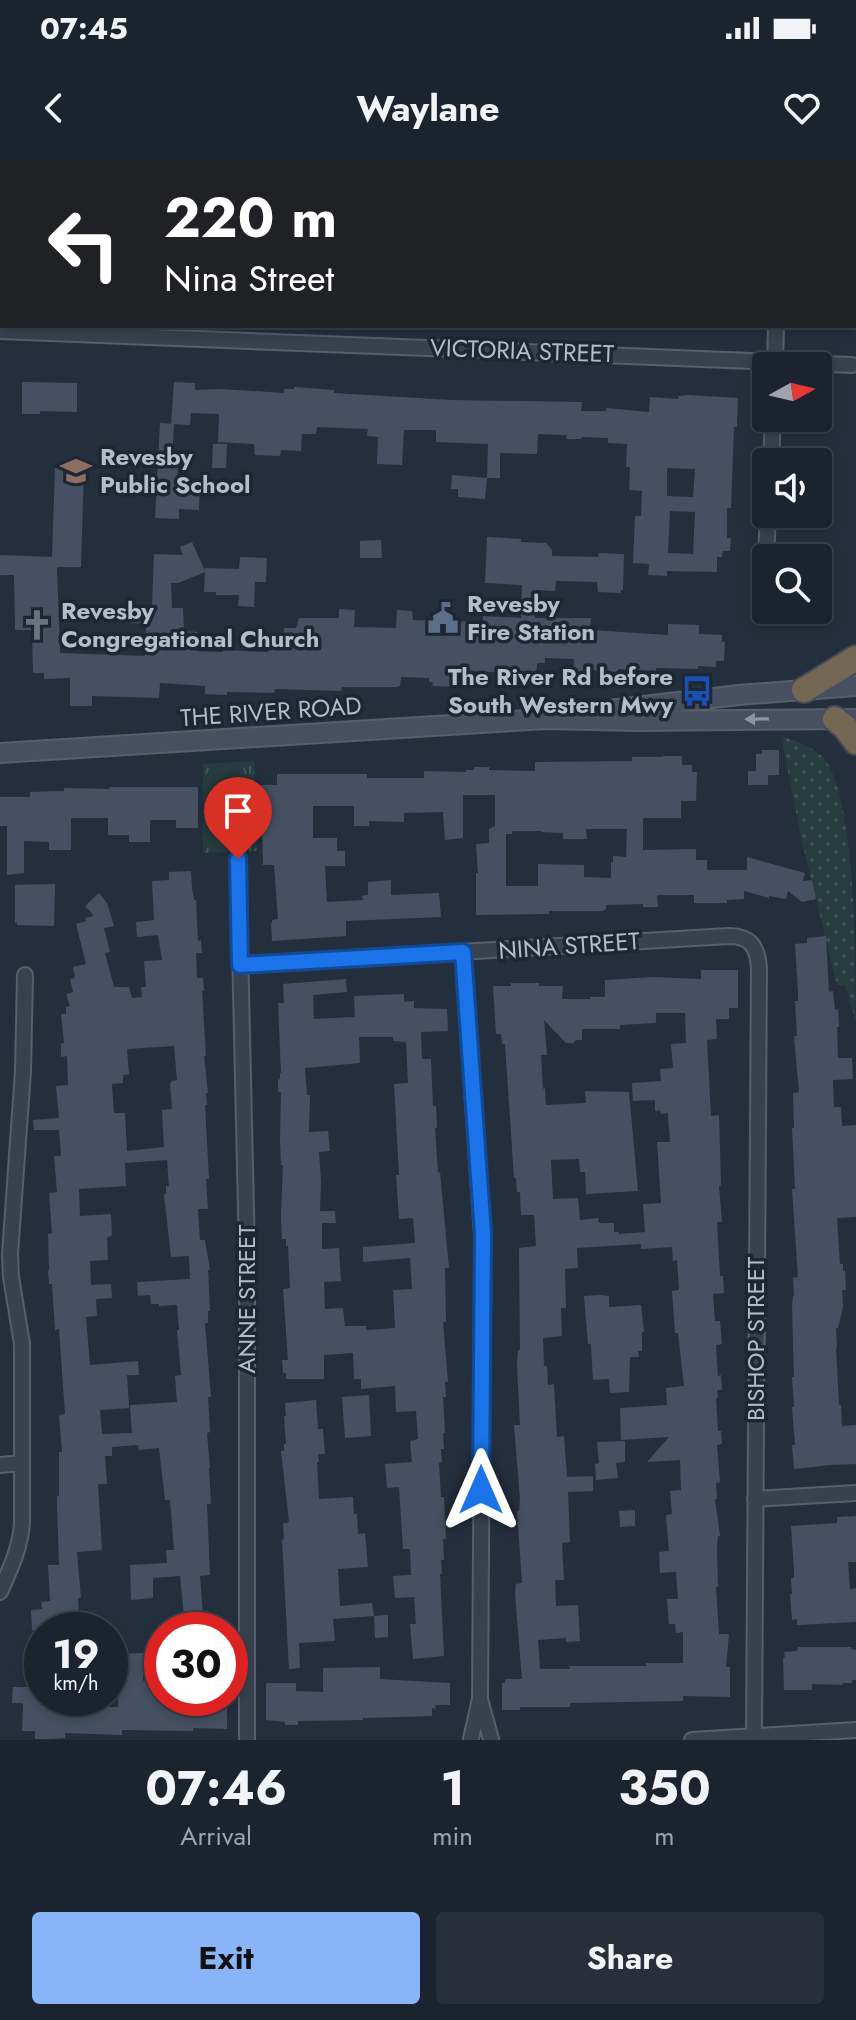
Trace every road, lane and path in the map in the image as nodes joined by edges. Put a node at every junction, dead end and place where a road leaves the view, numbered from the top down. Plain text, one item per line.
1 (776, 328) edge
2 (0, 331) edge
3 (775, 352) edge
4 (752, 363) edge
5 (832, 365) edge
6 (852, 365) dead end
7 (856, 658) edge
8 (856, 686) edge
9 (804, 690) junction
10 (545, 719) junction
11 (845, 719) edge
12 (856, 742) edge
13 (0, 753) edge
14 (238, 859) dead end
15 (753, 943) joint
16 (463, 952) junction
17 (240, 965) junction
18 (25, 975) dead end
19 (22, 1463) junction
20 (0, 1465) edge
21 (856, 1493) edge
22 (755, 1499) junction
23 (0, 1592) edge
24 (480, 1699) junction
25 (856, 1730) edge
26 (757, 1737) edge
27 (470, 1739) edge
28 (247, 1740) edge
29 (491, 1740) edge
30 (692, 1740) edge

1 - 3 street
2 - 4 street, VICTORIA STREET
5 - 6 street, VICTORIA STREET
7 - 9 highway
8 - 9 main road, THE RIVER ROAD
9 - 10 main road, THE RIVER ROAD
11 -> 10 main road, THE RIVER ROAD
10 - 13 main road, THE RIVER ROAD
11 - 12 highway
14 - 17 street, ANNE STREET
15 - 16 street, NINA STREET
15 - 22 street, BISHOP STREET
16 - 17 street, NINA STREET
16 - 24 street
17 - 28 street, ANNE STREET
18 - 19 street
19 - 20 street
19 - 23 street
21 - 22 street
22 - 26 street, BISHOP STREET
24 - 27 street
24 - 29 street
25 - 26 street
26 - 30 street
27 - 29 street

